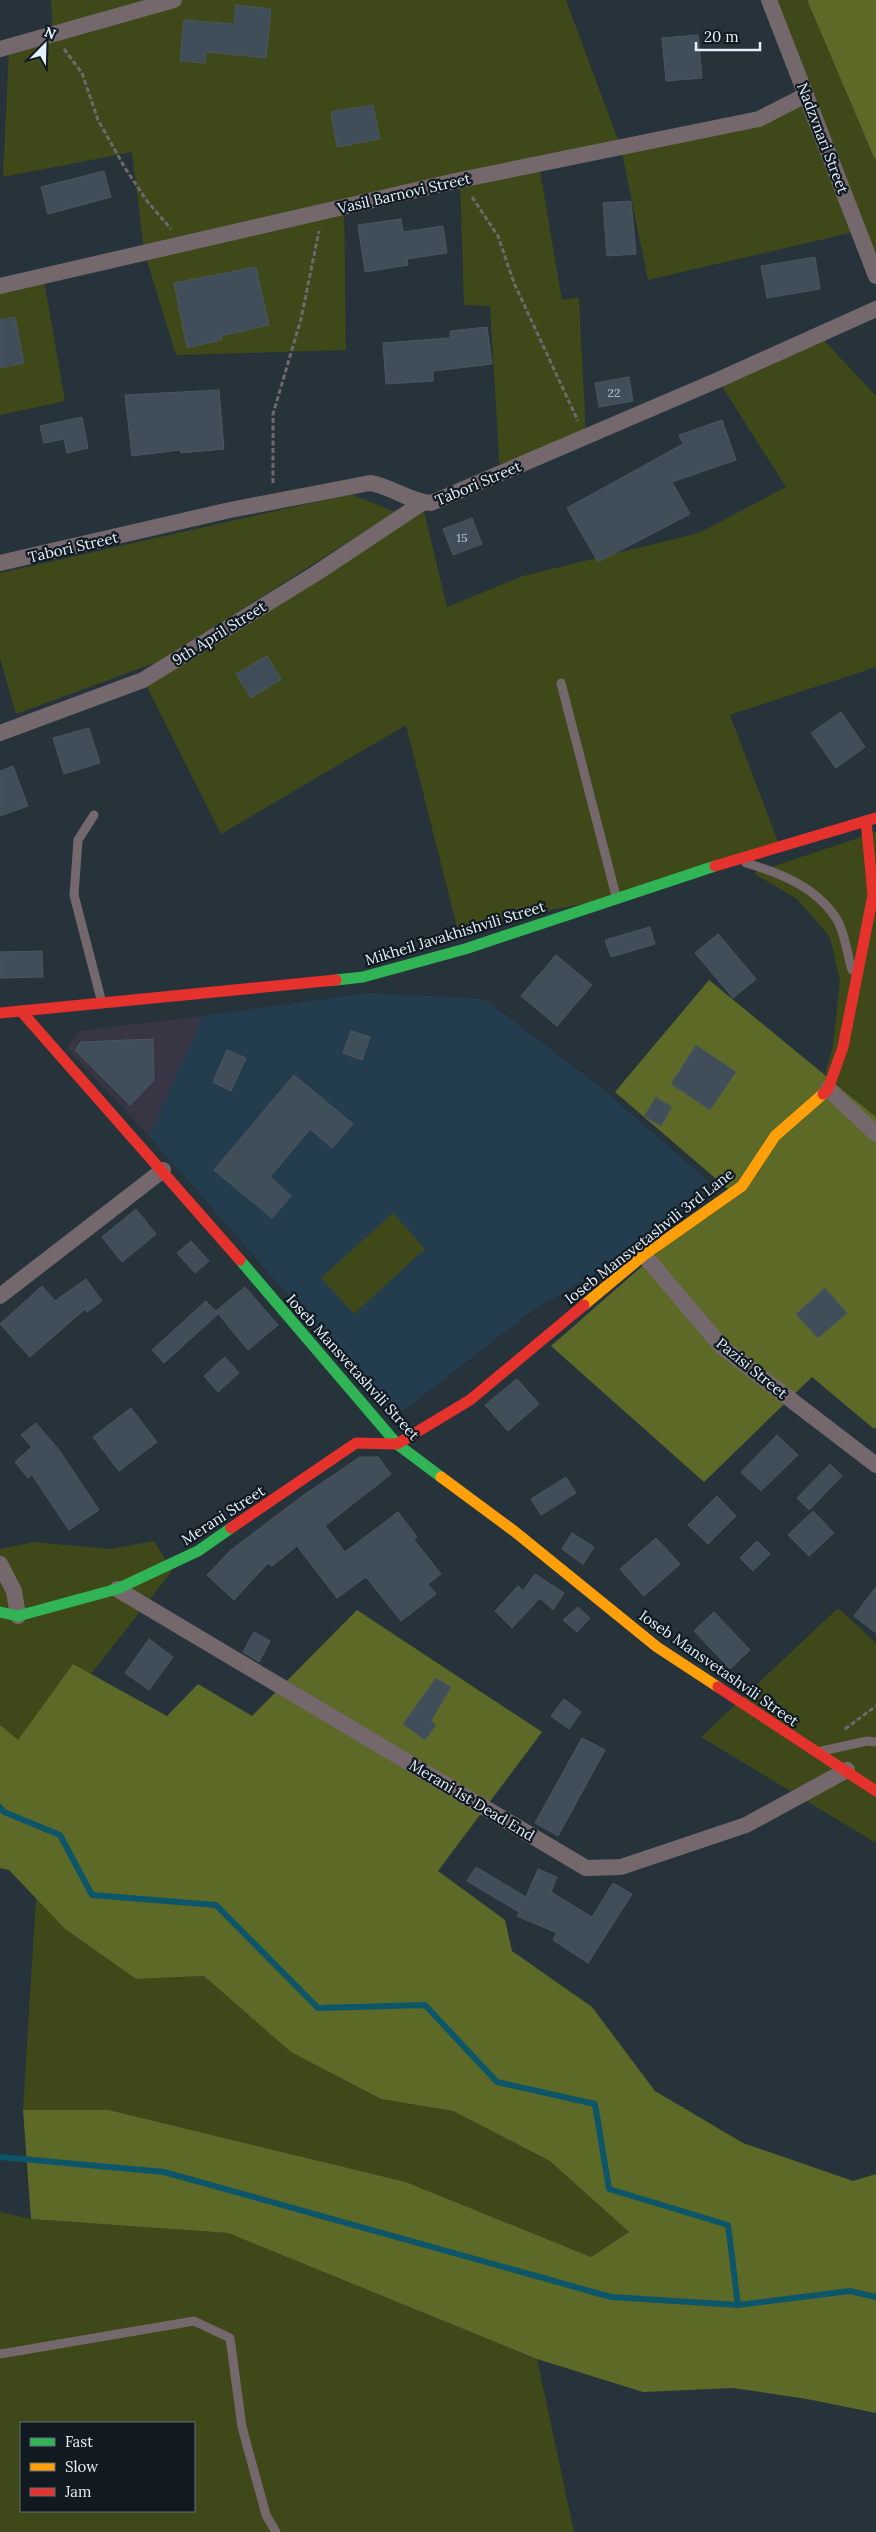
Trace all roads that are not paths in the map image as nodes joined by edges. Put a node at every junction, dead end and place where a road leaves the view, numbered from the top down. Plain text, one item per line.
1 (174, 0) edge
2 (769, 0) edge
3 (0, 49) edge
4 (806, 95) junction
5 (876, 276) edge
6 (0, 286) edge
7 (876, 309) edge
8 (422, 503) junction
9 (0, 563) edge
10 (561, 683) dead end
11 (0, 733) edge
12 (94, 815) dead end
13 (871, 820) edge
14 (737, 860) junction
15 (616, 898) junction
16 (856, 983) junction
17 (102, 1003) junction
18 (20, 1011) junction
19 (0, 1013) edge
20 (828, 1089) junction
21 (876, 1134) edge
22 (163, 1170) junction
23 (644, 1255) junction
24 (0, 1296) edge
25 (397, 1444) junction
26 (876, 1465) edge
27 (0, 1564) edge
28 (117, 1589) junction
29 (0, 1612) edge
30 (18, 1616) junction
31 (876, 1742) edge
32 (815, 1752) junction
33 (847, 1770) junction
34 (876, 1791) edge
35 (0, 2354) edge
36 (276, 2532) edge

1 - 3 street
2 - 4 street, Nadzvnari Street
4 - 5 street, Nadzvnari Street
4 - 6 street, Vasil Barnovi Street
7 - 8 street, Tabori Street
8 - 9 street, Tabori Street
8 - 11 street, 9th April Street
10 - 15 lane
12 - 17 lane
13 - 14 street, Mikheil Javakhishvili Street
13 - 16 street, Ioseb Mansvetashvili 3rd Lane
14 - 15 street, Mikheil Javakhishvili Street
14 - 16 lane
15 - 17 street, Mikheil Javakhishvili Street
16 - 20 street, Ioseb Mansvetashvili 3rd Lane
17 - 18 street, Mikheil Javakhishvili Street
18 - 19 street, Mikheil Javakhishvili Street
18 - 22 street, Ioseb Mansvetashvili Street
20 - 21 street
20 - 23 street, Ioseb Mansvetashvili 3rd Lane
22 - 24 street
22 - 25 street, Ioseb Mansvetashvili Street
23 - 25 street, Ioseb Mansvetashvili 3rd Lane
23 - 26 street, Pazisi Street
25 - 28 street, Merani Street
25 - 32 street, Ioseb Mansvetashvili Street
27 - 30 street
28 - 30 street, Merani Street
28 - 33 street, Merani 1st Dead End
29 - 30 street, Merani Street
31 - 32 lane
32 - 33 street, Ioseb Mansvetashvili Street
33 - 34 street, Ioseb Mansvetashvili Street
35 - 36 lane

